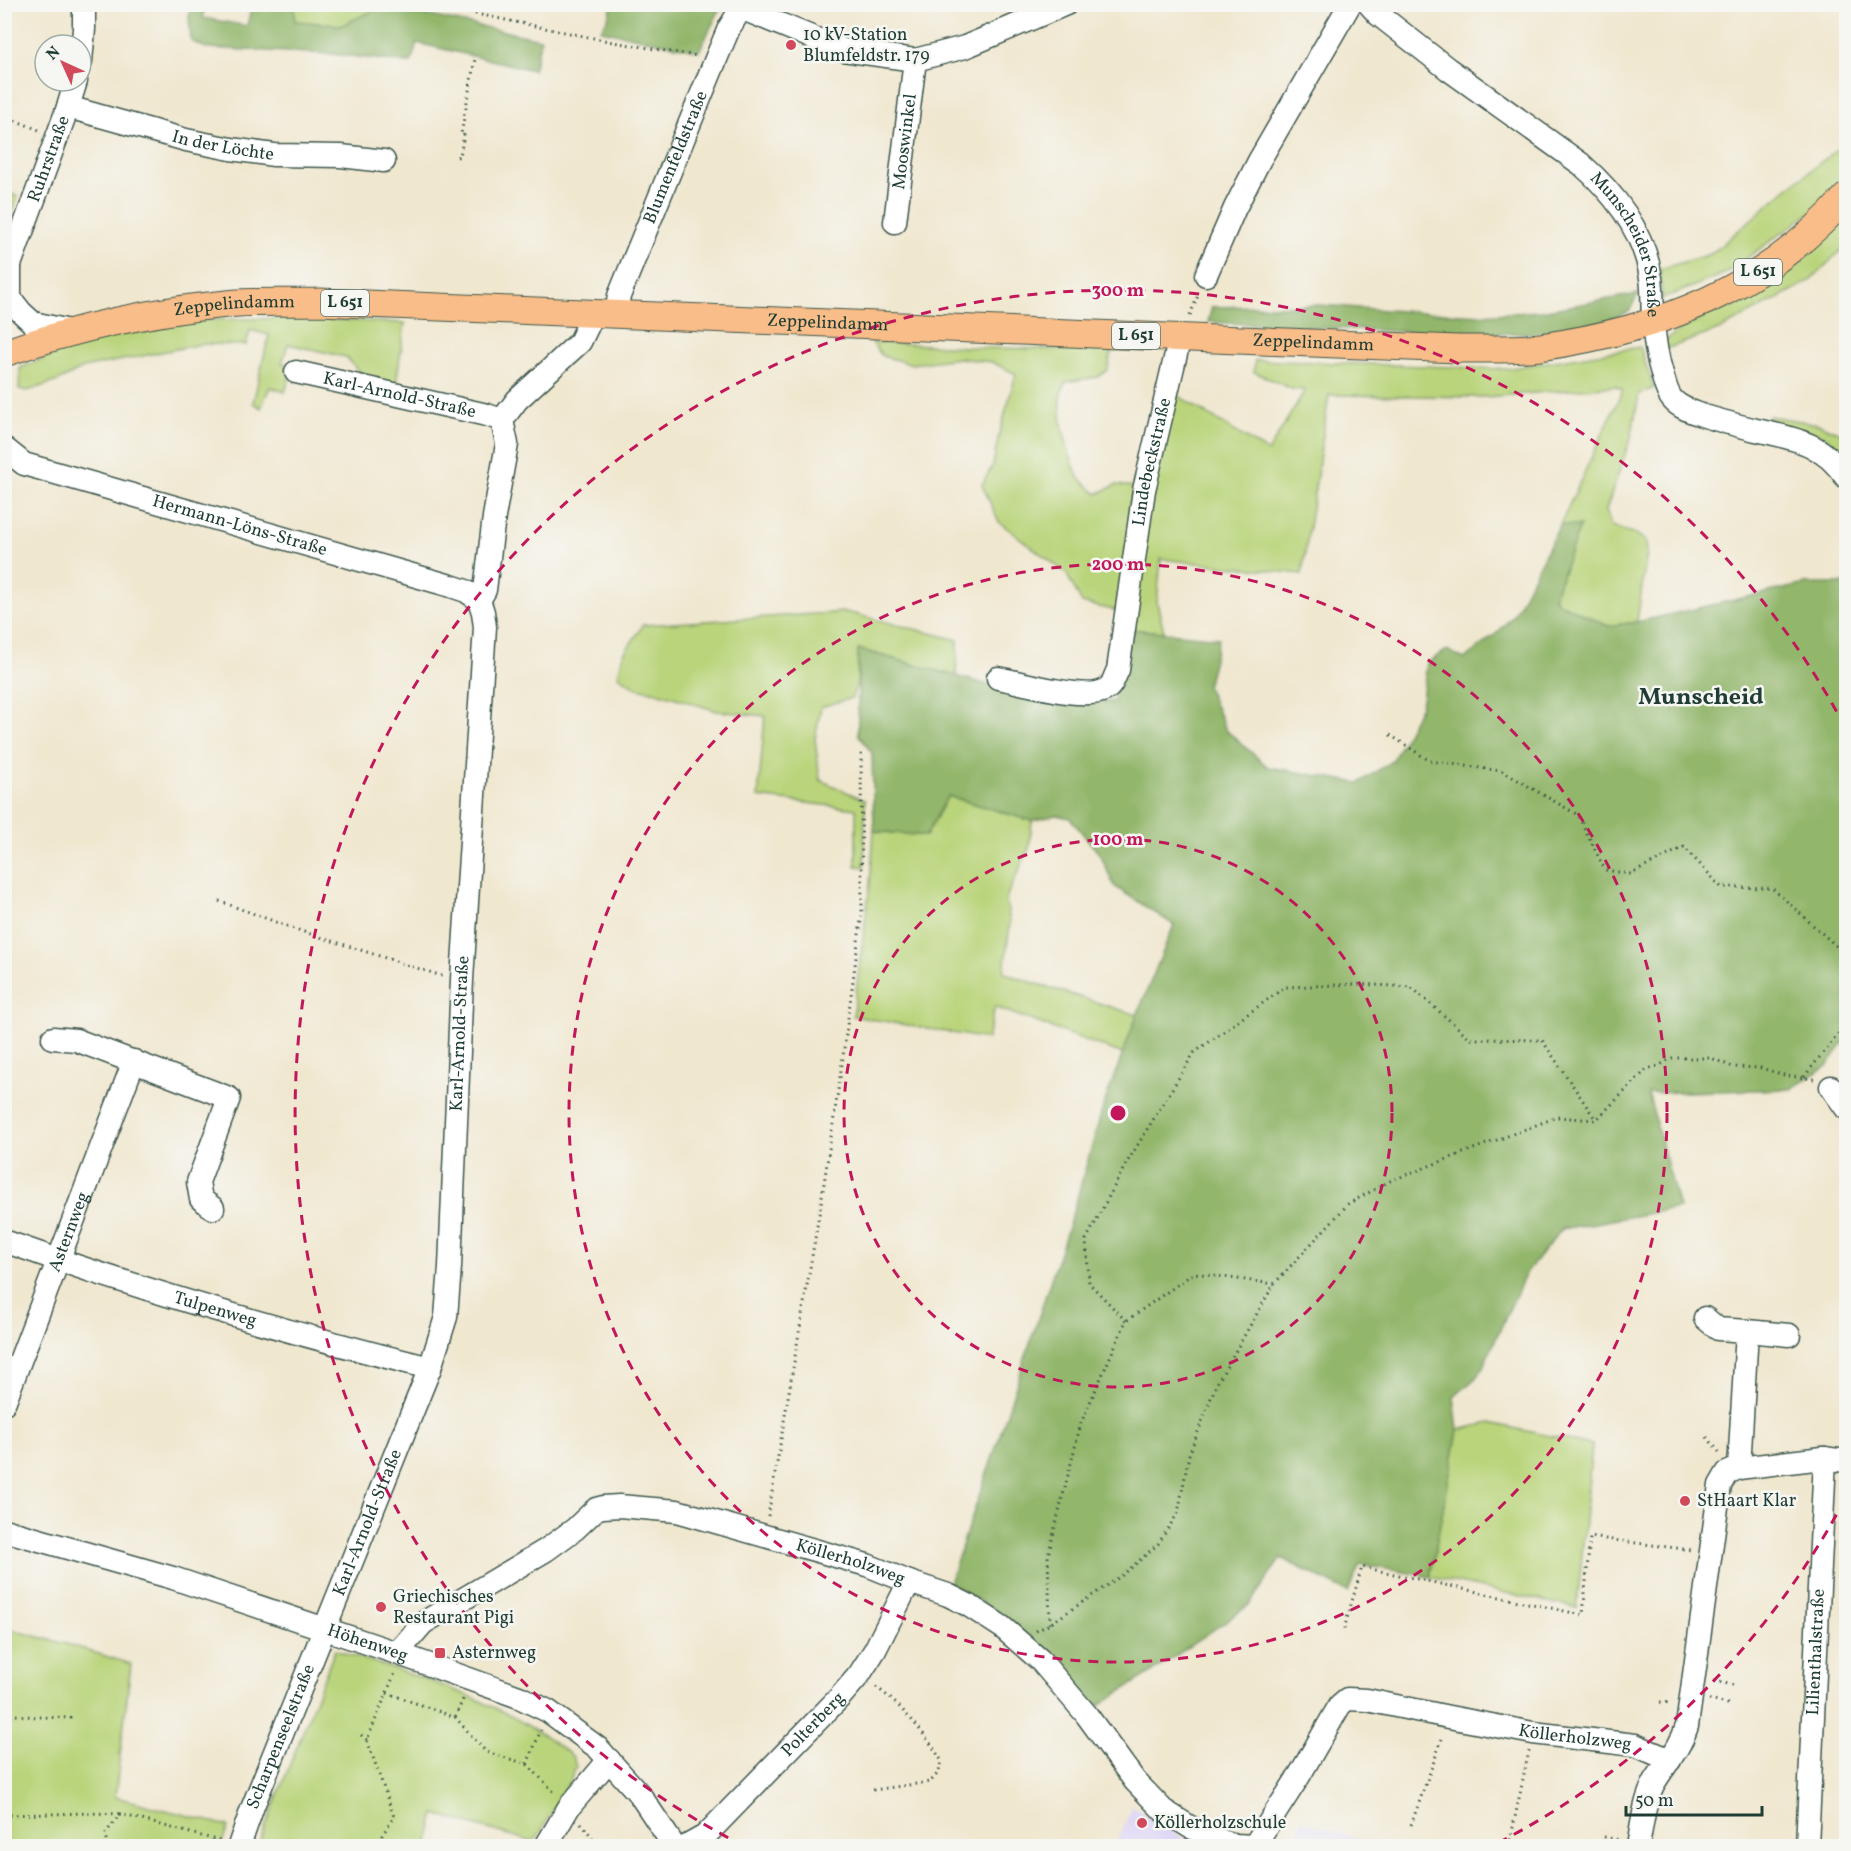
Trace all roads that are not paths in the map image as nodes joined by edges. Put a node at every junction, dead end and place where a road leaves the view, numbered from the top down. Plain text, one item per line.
1 (84, 4) edge
2 (1350, 4) edge
3 (1369, 4) edge
4 (1059, 6) edge
5 (744, 7) edge
6 (84, 33) edge
7 (915, 60) junction
8 (72, 93) edge
9 (68, 107) junction
10 (384, 160) dead end
11 (1846, 197) edge
12 (895, 222) dead end
13 (7, 275) edge
14 (1206, 275) road end
15 (605, 313) junction
16 (1653, 322) junction
17 (76, 332) junction
18 (1180, 338) junction
19 (4, 353) edge
20 (296, 372) dead end
21 (502, 420) junction
22 (7, 453) edge
23 (1846, 477) edge
24 (478, 600) junction
25 (998, 678) dead end
26 (53, 1038) dead end
27 (134, 1061) junction
28 (1832, 1087) road end
29 (1846, 1108) edge
30 (213, 1208) dead end
31 (4, 1241) edge
32 (59, 1260) junction
33 (1705, 1318) dead end
34 (1747, 1331) junction
35 (1789, 1335) dead end
36 (430, 1368) junction
37 (4, 1403) edge
38 (1836, 1459) edge
39 (1739, 1468) junction
40 (4, 1530) edge
41 (909, 1582) junction
42 (326, 1629) junction
43 (399, 1654) junction
44 (609, 1760) junction
45 (1670, 1760) junction
46 (239, 1846) edge
47 (546, 1846) edge
48 (674, 1846) edge
49 (687, 1846) edge
50 (1254, 1846) edge
51 (1638, 1846) edge
52 (1806, 1846) edge

1 - 6 street
2 - 14 street
3 - 16 street, Munscheider Straße
4 - 7 street
5 - 7 street
5 - 15 street, Blumenfeldstraße
7 - 12 street, Mooswinkel
8 - 9 street, Ruhrstraße
9 - 10 street, In der Löchte
9 - 13 street, Ruhrstraße
11 - 16 main road, L 651
13 - 17 street, Ruhrstraße
15 - 17 main road, Zeppelindamm / L 651
15 - 18 main road, Zeppelindamm / L 651
15 - 21 street
16 - 18 main road, Zeppelindamm / L 651
16 - 23 street, Munscheider Straße
17 - 19 main road, Zeppelindamm / L 651
18 - 25 street, Lindebeckstraße
20 - 21 street, Karl-Arnold-Straße
21 - 24 street, Karl-Arnold-Straße
22 - 24 street, Hermann-Löns-Straße
24 - 36 street, Karl-Arnold-Straße
26 - 27 street
27 - 30 street
27 - 32 street, Asternweg
28 - 29 street
31 - 32 street, Tulpenweg
32 - 36 street, Tulpenweg
32 - 37 street, Asternweg
33 - 34 street
34 - 35 street
34 - 39 street
36 - 42 street, Karl-Arnold-Straße
38 - 39 street
38 - 52 street, Lilienthalstraße
39 - 45 street
40 - 42 street, Höhenweg
41 - 43 street, Köllerholzweg
41 - 49 street, Polterberg
41 - 50 street, Köllerholzweg
42 - 43 street, Höhenweg
42 - 46 street, Scharpenseelstraße
43 - 44 street, Höhenweg
44 - 47 street
44 - 48 street, Höhenweg
45 - 50 street, Köllerholzweg
45 - 51 street

